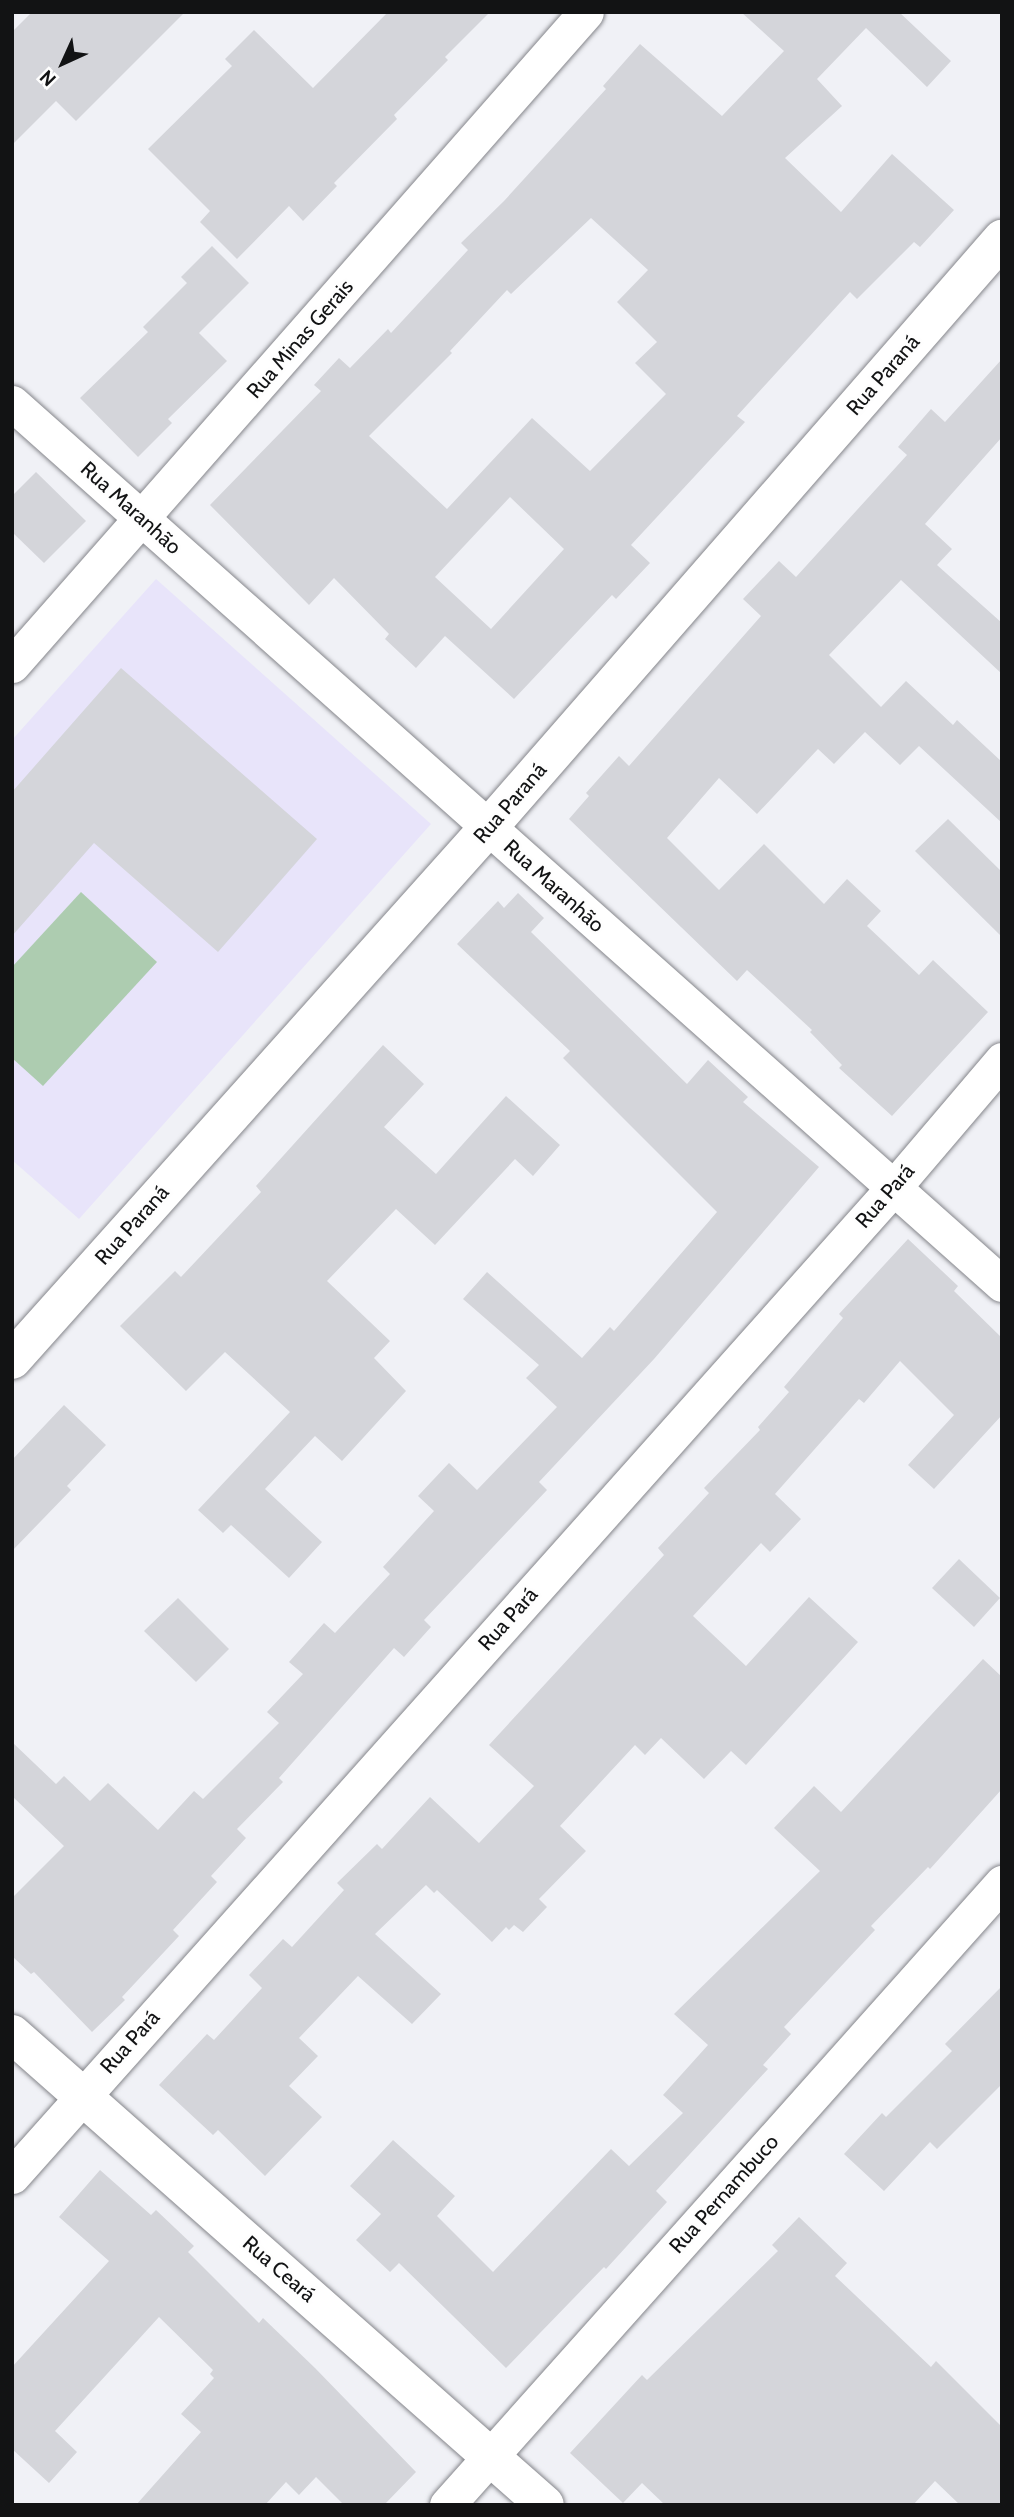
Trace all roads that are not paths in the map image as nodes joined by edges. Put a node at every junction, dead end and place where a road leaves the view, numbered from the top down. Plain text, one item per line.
1 (586, 12) edge
2 (1002, 239) edge
3 (12, 403) edge
4 (143, 519) junction
5 (12, 665) edge
6 (488, 828) junction
7 (1002, 1060) edge
8 (894, 1187) junction
9 (1002, 1284) edge
10 (12, 1360) edge
11 (1002, 1883) edge
12 (12, 2034) edge
13 (83, 2095) junction
14 (12, 2176) edge
15 (491, 2455) junction
16 (447, 2505) edge
17 (545, 2505) edge

1 - 4 street, Rua Minas Gerais
2 - 6 street, Rua Paraná
3 - 4 street, Rua Maranhão
4 - 5 street, Rua Minas Gerais
4 - 6 street, Rua Maranhão
6 - 8 street, Rua Maranhão
6 - 10 street, Rua Paraná
7 - 8 street, Rua Pará
8 - 9 street, Rua Maranhão
8 - 13 street, Rua Pará
11 - 15 street, Rua Pernambuco
12 - 13 street, Rua Ceará
13 - 14 street, Rua Pará
13 - 15 street, Rua Ceará
15 - 16 street, Rua Pernambuco
15 - 17 street, Rua Ceará

